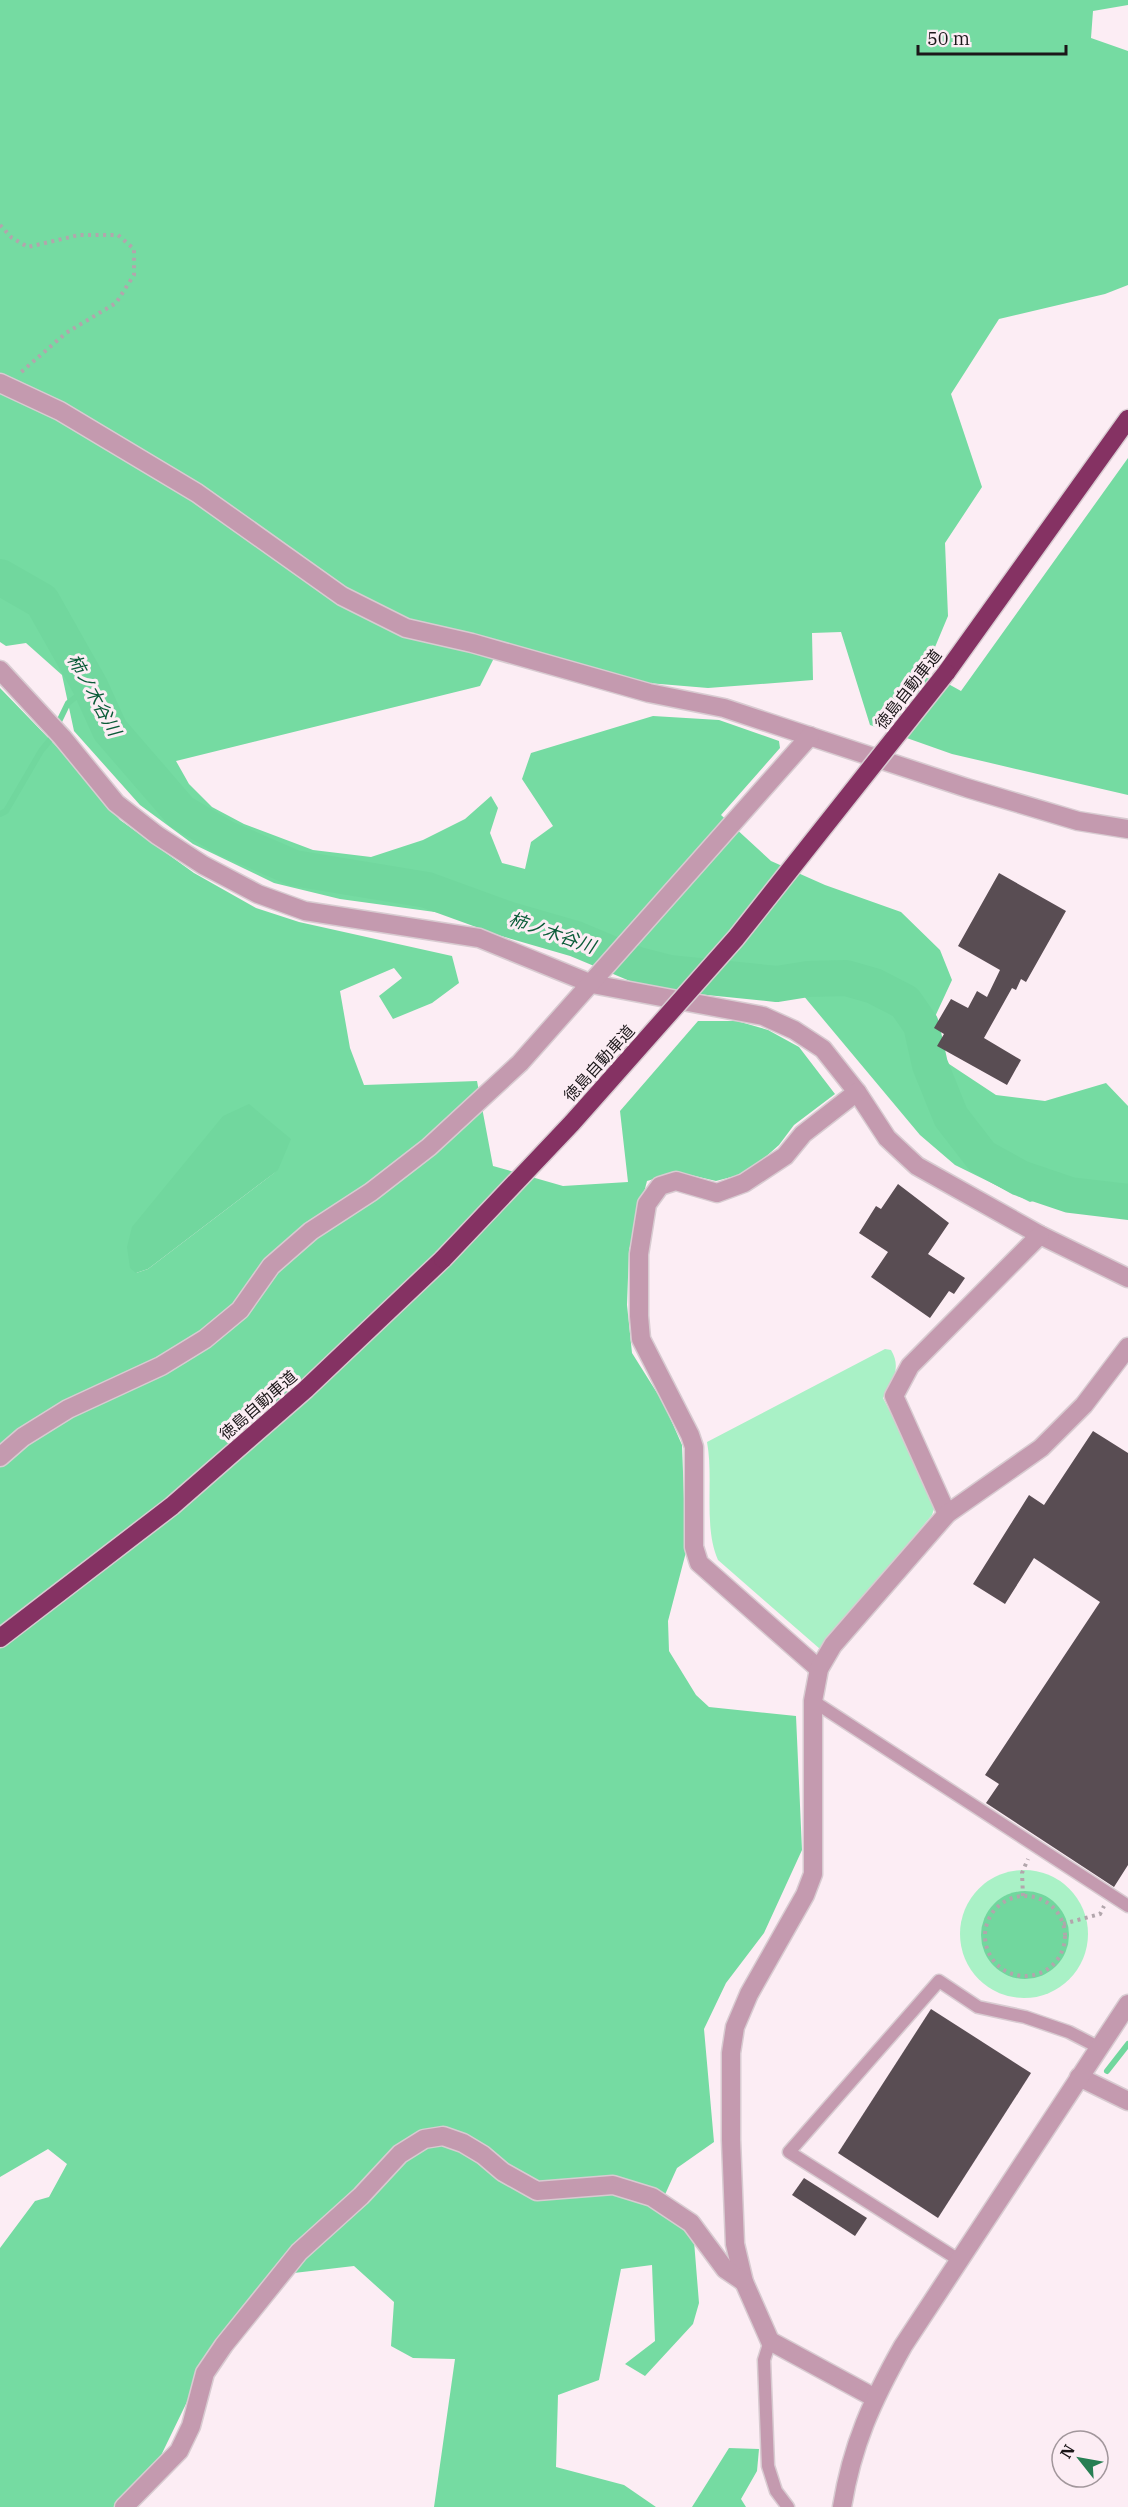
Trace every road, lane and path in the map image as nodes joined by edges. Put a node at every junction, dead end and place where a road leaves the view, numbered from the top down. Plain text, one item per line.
1 (0, 225) edge
2 (2, 384) edge
3 (1128, 419) edge
4 (0, 670) edge
5 (810, 736) junction
6 (1128, 829) edge
7 (592, 984) junction
8 (857, 1092) junction
9 (1040, 1235) junction
10 (1128, 1278) edge
11 (1128, 1347) edge
12 (0, 1456) edge
13 (947, 1514) junction
14 (0, 1638) edge
15 (819, 1669) junction
16 (813, 1701) junction
17 (1022, 1873) dead end
18 (1112, 1895) junction
19 (1023, 1896) junction
20 (1128, 1906) edge
21 (1063, 1924) junction
22 (1128, 2004) edge
23 (1098, 2047) junction
24 (1079, 2077) junction
25 (1128, 2101) edge
26 (959, 2260) junction
27 (744, 2282) junction
28 (770, 2341) junction
29 (875, 2398) junction
30 (124, 2507) edge
31 (788, 2507) edge
32 (842, 2507) edge

1 - 2 path
2 - 5 street
3 - 14 highway, 徳島自動車道, bridge
4 - 7 street
5 - 6 street
5 - 7 street
7 - 8 street
7 - 12 street
8 - 9 street
8 - 15 street
9 - 10 street
9 - 13 street
11 - 13 street
13 - 15 street
15 - 16 street
16 - 18 lane
16 - 27 street
17 - 19 path
18 - 20 lane
18 - 21 path
19 - 21 path
19 - 21 path
22 - 23 street
23 - 24 street
23 - 26 lane
24 - 25 street
24 - 26 street
26 - 29 street
27 - 28 street
27 - 30 street
28 - 29 street
28 - 31 lane
29 - 32 street

